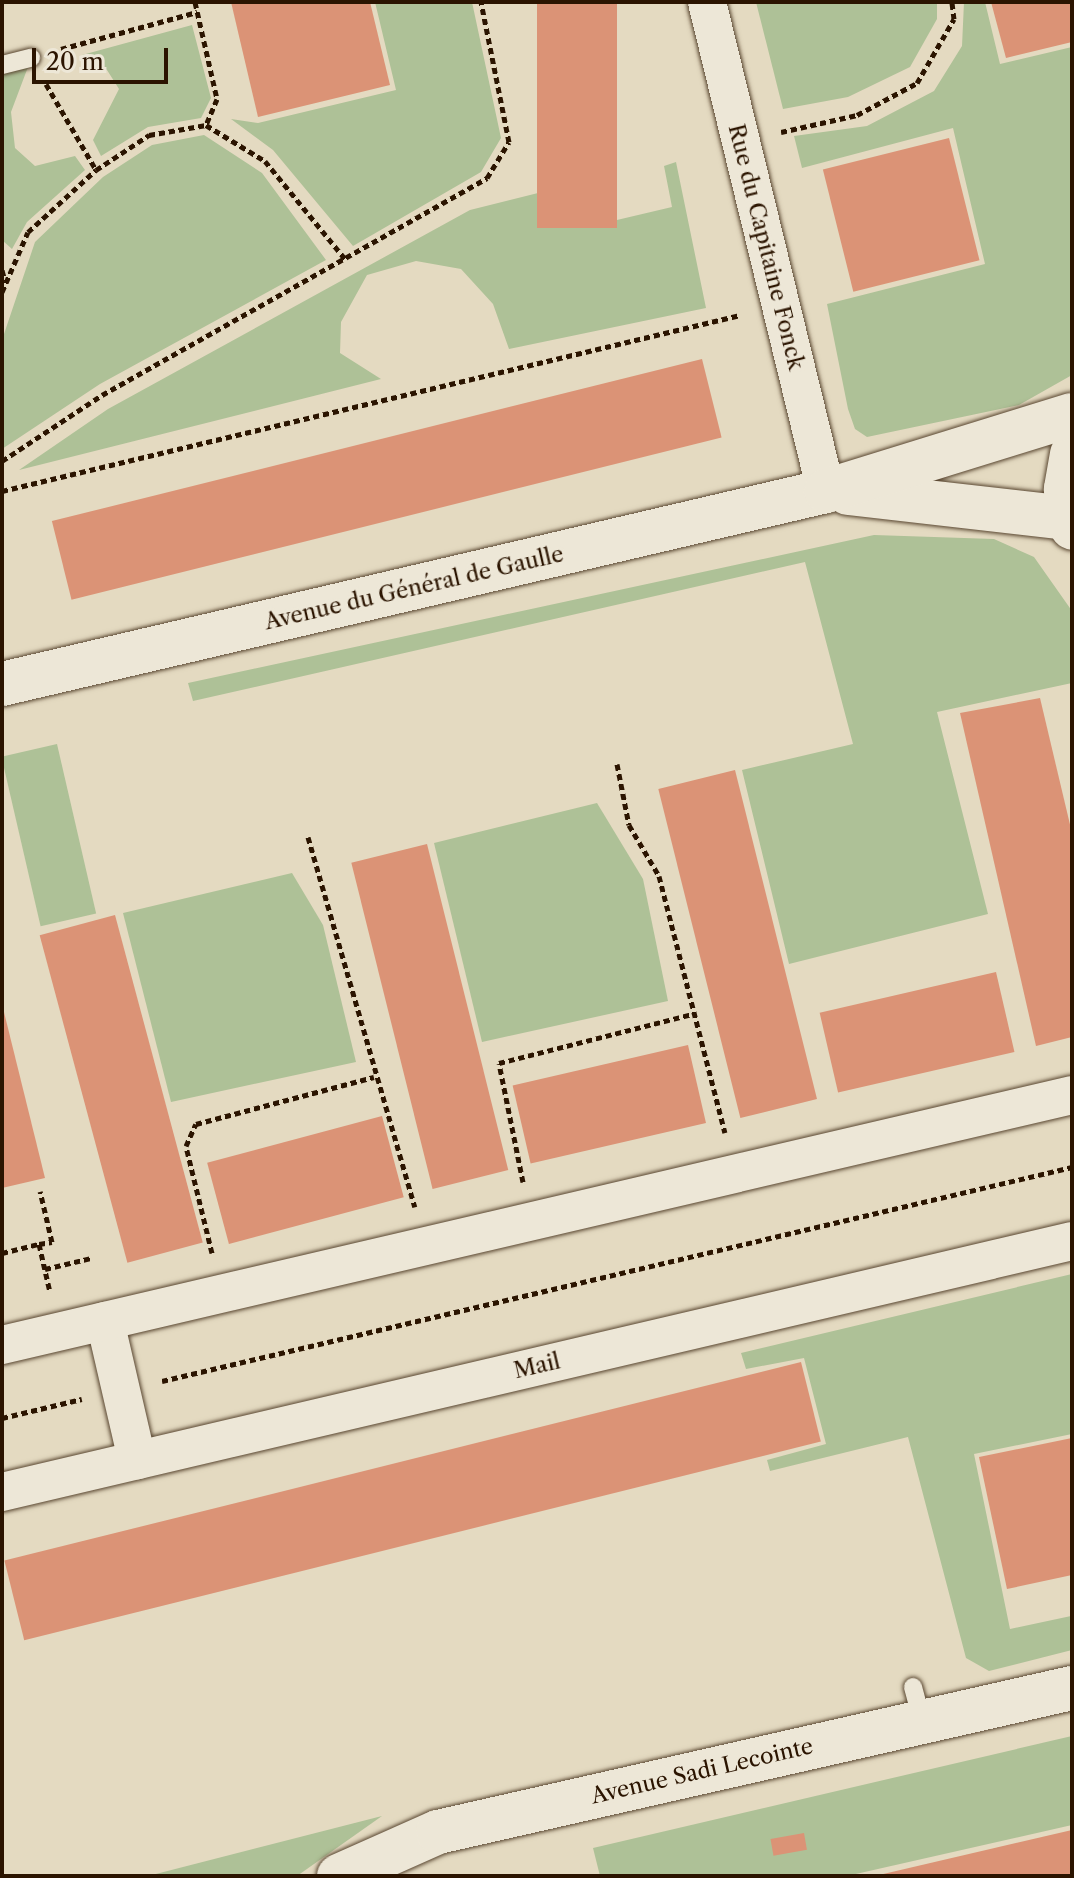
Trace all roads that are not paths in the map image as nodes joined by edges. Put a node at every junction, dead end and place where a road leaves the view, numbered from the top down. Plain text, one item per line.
1 (707, 2) edge
2 (31, 58) road end
3 (2, 65) edge
4 (1072, 415) edge
5 (1072, 454) edge
6 (826, 491) junction
7 (1070, 523) edge
8 (2, 684) edge
9 (1072, 1095) edge
10 (1072, 1241) edge
11 (105, 1321) junction
12 (2, 1345) edge
13 (137, 1460) junction
14 (2, 1492) edge
15 (1072, 1688) edge
16 (339, 1876) edge

1 - 6 street, Rue du Capitaine Fonck
2 - 3 lane
4 - 6 street, Avenue du Général de Gaulle
5 - 7 street
6 - 7 street, Avenue du Général de Gaulle
6 - 8 street, Avenue du Général de Gaulle
9 - 11 street
10 - 13 street, Mail
11 - 12 street
11 - 13 street
13 - 14 street, Mail
15 - 16 street, Avenue Sadi Lecointe

